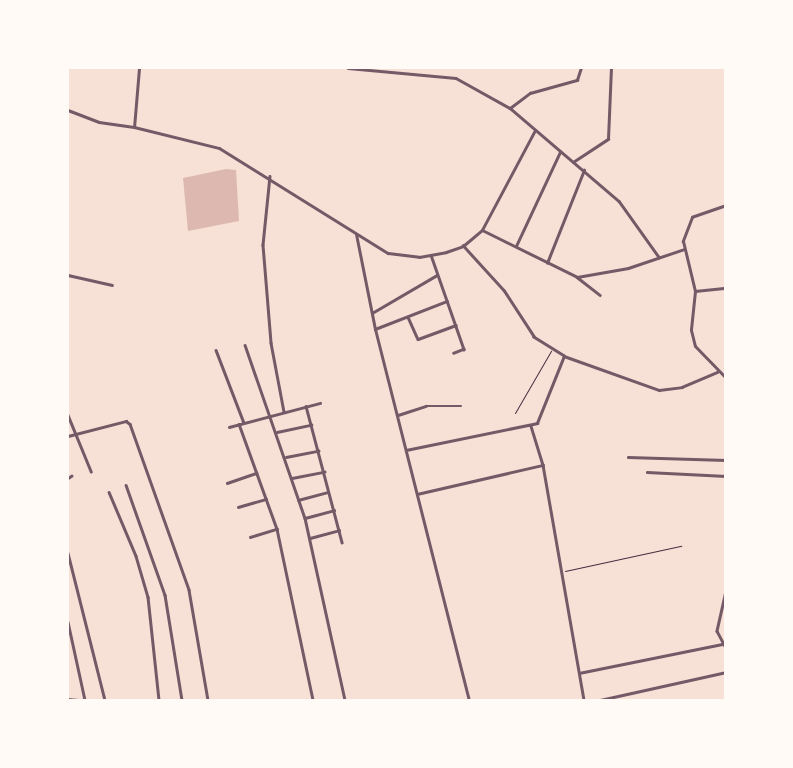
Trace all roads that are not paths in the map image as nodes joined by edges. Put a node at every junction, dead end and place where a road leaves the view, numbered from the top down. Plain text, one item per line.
1 (139, 68) edge
2 (348, 68) edge
3 (431, 68) edge
4 (581, 68) edge
5 (611, 68) edge
6 (430, 72) junction
7 (510, 108) junction
8 (68, 110) edge
9 (134, 127) junction
10 (534, 132) junction
11 (560, 152) junction
12 (574, 162) junction
13 (584, 170) junction
14 (270, 176) junction
15 (726, 205) edge
16 (482, 230) junction
17 (356, 233) junction
18 (463, 246) junction
19 (516, 246) junction
20 (684, 249) junction
21 (431, 255) junction
22 (659, 257) junction
23 (547, 263) junction
24 (68, 275) edge
25 (437, 275) junction
26 (577, 277) junction
27 (112, 285) dead end
28 (726, 288) edge
29 (696, 291) junction
30 (600, 295) dead end
31 (447, 301) junction
32 (372, 313) junction
33 (408, 317) junction
34 (456, 325) junction
35 (375, 329) junction
36 (245, 344) dead end
37 (216, 350) dead end
38 (454, 353) dead end
39 (564, 356) junction
40 (717, 372) junction
41 (726, 378) edge
42 (320, 402) dead end
43 (306, 406) junction
44 (461, 406) dead end
45 (284, 412) junction
46 (68, 415) edge
47 (398, 415) junction
48 (273, 416) junction
49 (244, 423) junction
50 (239, 424) junction
51 (311, 425) junction
52 (530, 426) junction
53 (229, 427) dead end
54 (278, 432) junction
55 (75, 434) junction
56 (68, 436) edge
57 (406, 450) junction
58 (318, 451) junction
59 (628, 456) dead end
60 (286, 457) junction
61 (726, 460) edge
62 (543, 465) junction
63 (91, 472) dead end
64 (324, 472) junction
65 (647, 472) dead end
66 (256, 473) junction
67 (726, 476) edge
68 (292, 478) junction
69 (227, 483) dead end
70 (126, 486) dead end
71 (109, 492) dead end
72 (329, 492) junction
73 (417, 494) junction
74 (266, 499) junction
75 (298, 500) junction
76 (238, 508) dead end
77 (334, 510) junction
78 (305, 518) junction
79 (278, 529) junction
80 (339, 530) junction
81 (250, 537) dead end
82 (310, 538) junction
83 (342, 542) dead end
84 (68, 553) edge
85 (726, 590) edge
86 (68, 622) edge
87 (723, 644) junction
88 (726, 648) edge
89 (726, 672) edge
90 (578, 673) junction
91 (68, 700) edge
92 (78, 700) edge
93 (86, 700) edge
94 (105, 700) edge
95 (159, 700) edge
96 (182, 700) edge
97 (208, 700) edge
98 (313, 700) edge
99 (345, 700) edge
100 (469, 700) edge
101 (584, 700) edge
102 (600, 700) edge

1 - 9 street
2 - 6 street
3 - 6 street
4 - 7 street
5 - 12 street
6 - 7 street
7 - 10 street
8 - 9 street
9 - 14 street
10 - 11 street
10 - 16 street
11 - 12 street
11 - 19 street
12 - 13 street
13 - 22 street
13 - 23 street
14 - 17 street
14 - 45 street
15 - 20 street
16 - 18 street
16 - 19 street
17 - 21 street
17 - 32 street
18 - 21 street
18 - 39 street
19 - 23 street
20 - 22 street
20 - 29 street
21 - 25 street
22 - 26 street
23 - 26 street
24 - 27 street
25 - 31 street
25 - 32 street
26 - 30 street
28 - 29 street
29 - 40 street
31 - 33 street
31 - 34 street
32 - 35 street
33 - 34 street
33 - 35 street
34 - 38 street
35 - 47 street
36 - 48 street
37 - 49 street
39 - 40 street
39 - 52 street
40 - 41 street
42 - 43 street
43 - 45 street
43 - 51 street
44 - 47 street
45 - 48 street
46 - 55 street
47 - 57 street
48 - 49 street
48 - 54 street
49 - 50 street
50 - 53 street
50 - 66 street
51 - 54 street
51 - 58 street
52 - 57 street
52 - 62 street
54 - 60 street
55 - 56 street
55 - 63 street
55 - 97 street
57 - 73 street
58 - 60 street
58 - 64 street
59 - 61 street
60 - 68 street
62 - 73 street
62 - 90 street
64 - 68 street
64 - 72 street
65 - 67 street
66 - 69 street
66 - 74 street
68 - 75 street
70 - 96 street
71 - 95 street
72 - 75 street
72 - 77 street
73 - 100 street
74 - 76 street
74 - 79 street
75 - 78 street
77 - 78 street
77 - 80 street
78 - 82 street
79 - 81 street
79 - 98 street
80 - 82 street
80 - 83 street
82 - 99 street
84 - 94 street
85 - 87 street
86 - 93 street
87 - 88 street
87 - 90 street
89 - 102 street
90 - 101 street
91 - 92 street

